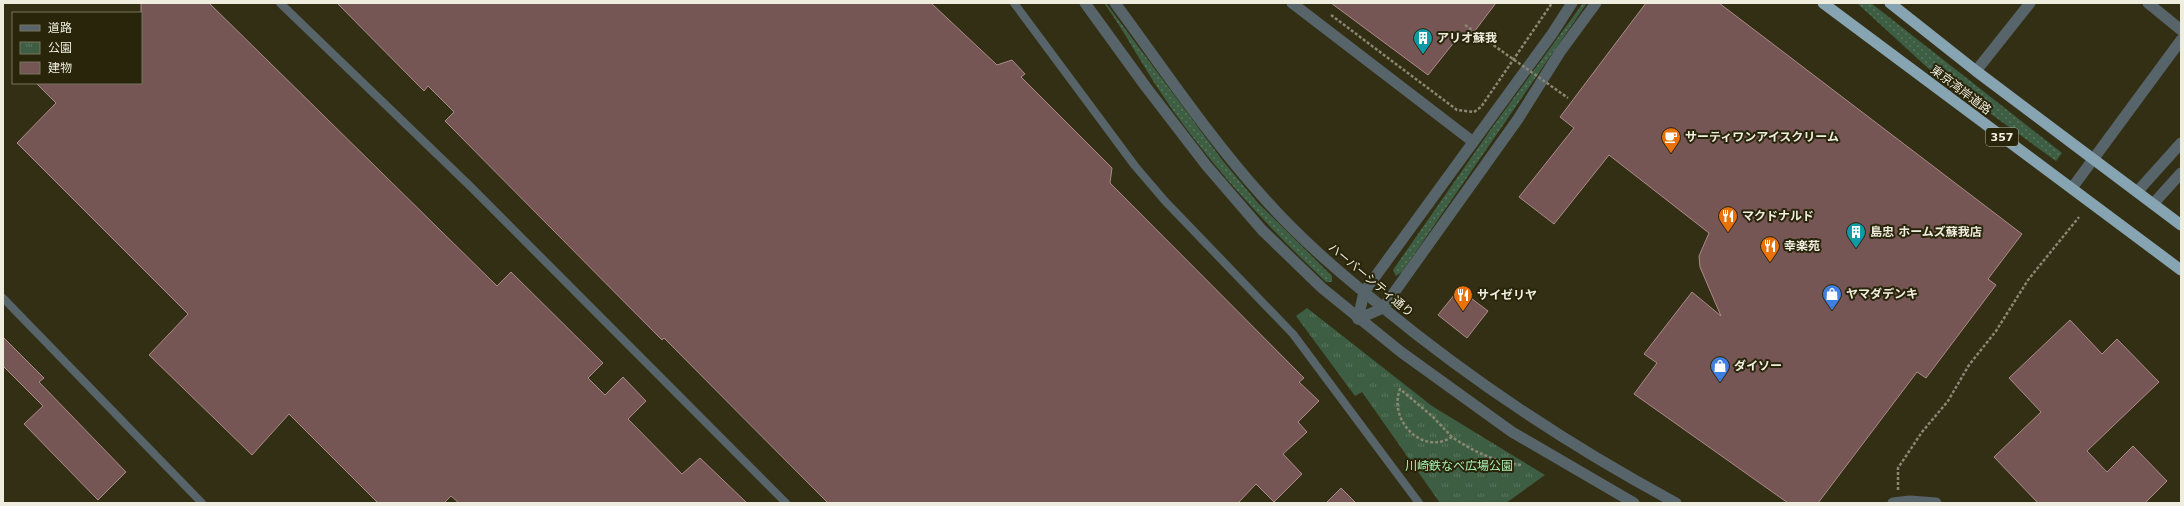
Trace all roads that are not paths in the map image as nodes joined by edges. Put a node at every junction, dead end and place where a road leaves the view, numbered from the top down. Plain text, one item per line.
1 (280, 3) edge
2 (1014, 3) edge
3 (1085, 3) edge
4 (1115, 3) edge
5 (1292, 3) edge
6 (1572, 3) edge
7 (1596, 3) edge
8 (1823, 3) edge
9 (1890, 3) edge
10 (2030, 3) edge
11 (2148, 3) edge
12 (2181, 30) edge
13 (2181, 40) edge
14 (1976, 71) junction
15 (1472, 141) junction
16 (2181, 143) edge
17 (2094, 160) junction
18 (2181, 173) edge
19 (2072, 188) junction
20 (2137, 192) junction
21 (2153, 204) junction
22 (2181, 225) edge
23 (2181, 270) edge
24 (1364, 292) junction
25 (3, 298) edge
26 (1383, 308) junction
27 (1358, 319) junction
28 (202, 503) edge
29 (786, 503) edge
30 (1419, 503) edge
31 (1634, 503) edge
32 (1676, 503) edge
33 (1893, 503) edge
34 (1936, 503) edge

1 - 29 lane
2 - 30 lane
3 - 27 street
4 - 24 street, ハーバーシティ通り
5 - 15 street
6 - 15 street
7 - 26 street
8 - 19 highway, 東京湾岸道路 / 357
9 - 14 highway, 東京湾岸道路
10 - 14 street
11 - 12 street
13 - 17 street
14 - 17 highway, 東京湾岸道路
15 - 24 street
16 - 20 street
17 - 19 street
17 - 20 highway, 東京湾岸道路
18 - 21 street
19 - 23 highway, 東京湾岸道路 / 357
20 - 21 highway, 東京湾岸道路
21 - 22 highway, 東京湾岸道路
24 - 26 street, ハーバーシティ通り
24 - 27 street
25 - 28 lane
26 - 27 street
26 - 32 street, ハーバーシティ通り
27 - 31 street
33 - 34 street

